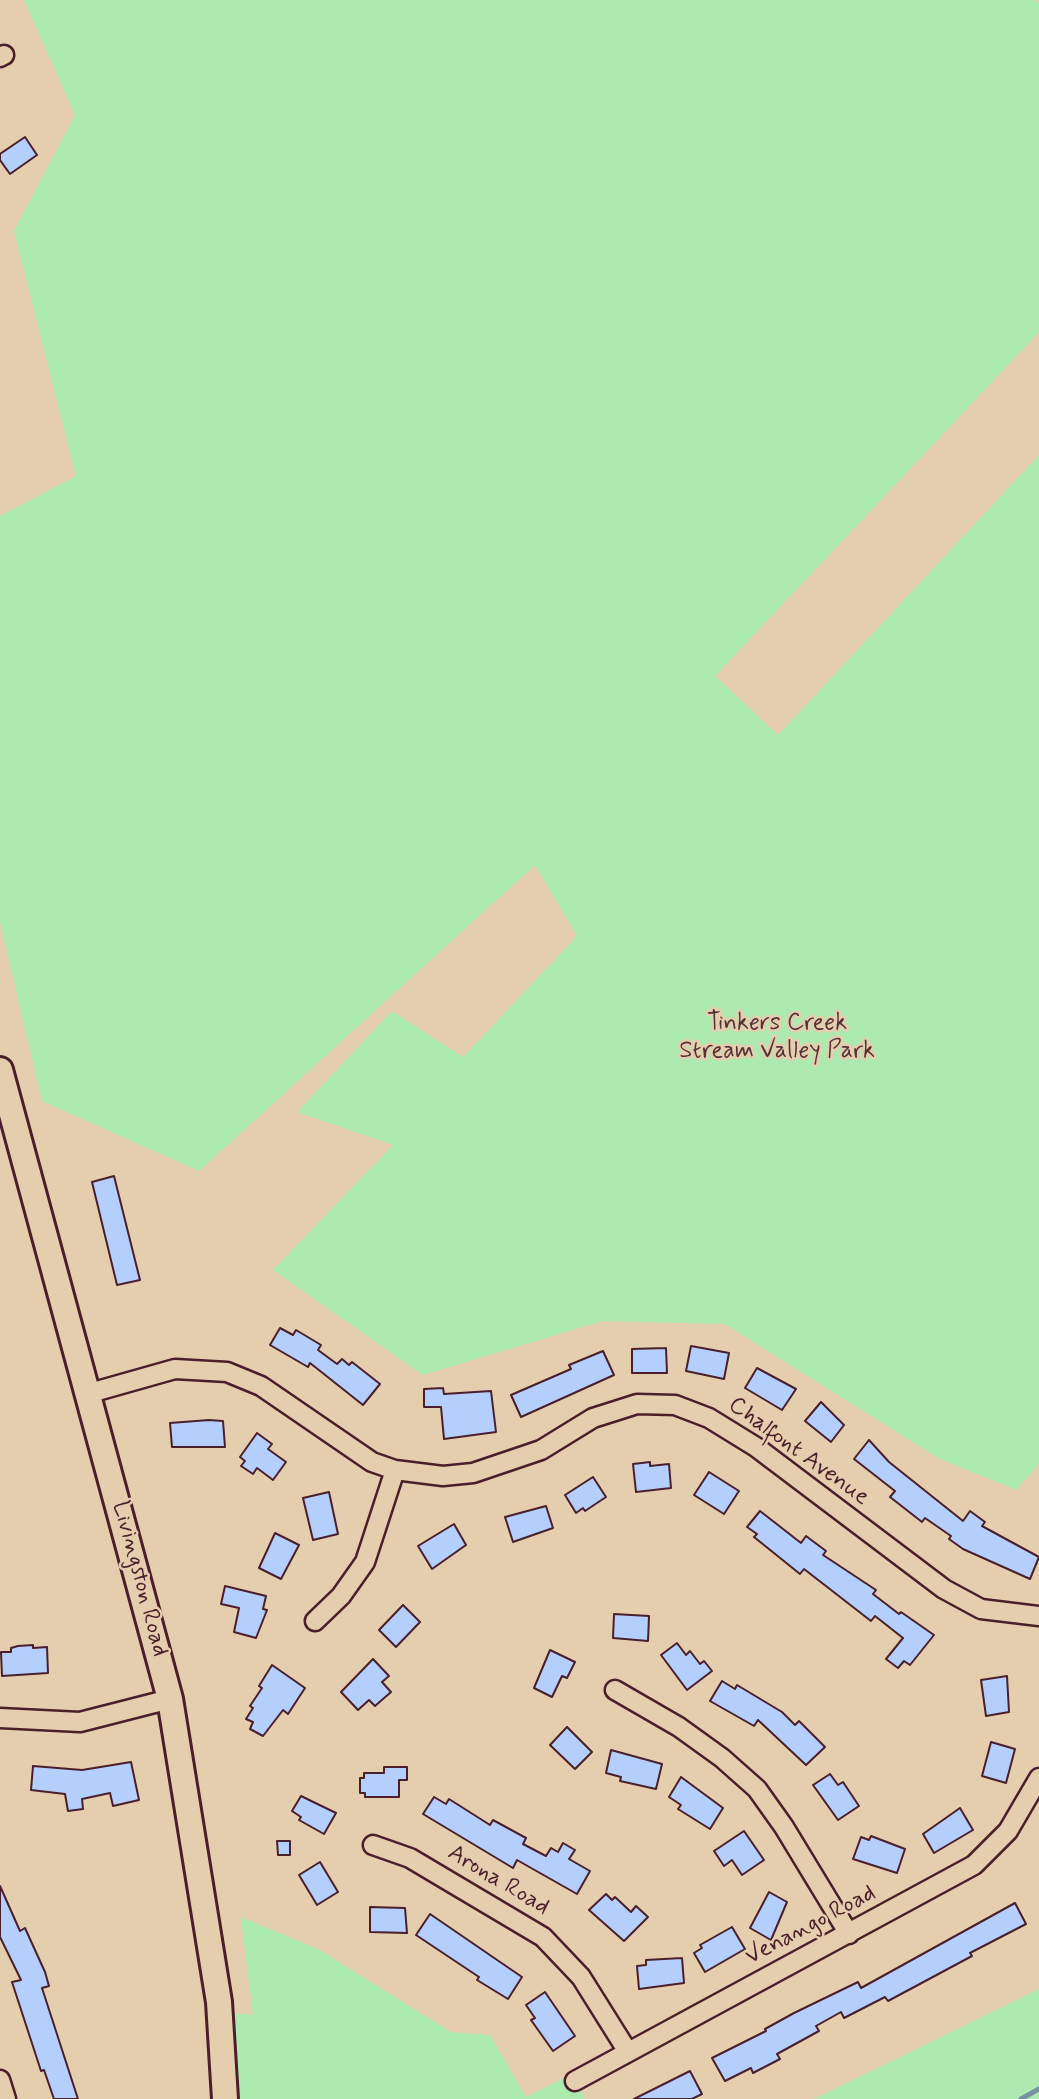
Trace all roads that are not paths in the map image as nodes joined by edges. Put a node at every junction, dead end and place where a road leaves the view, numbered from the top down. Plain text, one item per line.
1 (0, 1070) edge
2 (90, 1393) junction
3 (396, 1470) junction
4 (1039, 1616) edge
5 (315, 1621) dead end
6 (615, 1690) dead end
7 (170, 1699) junction
8 (0, 1718) edge
9 (1039, 1779) edge
10 (373, 1845) dead end
11 (849, 1934) junction
12 (628, 2052) junction
13 (0, 2080) edge
14 (575, 2081) dead end
15 (6, 2099) edge
16 (225, 2099) edge

1 - 2 main road, Livingston Road
2 - 3 street, Chalfont Avenue
2 - 7 main road, Livingston Road
3 - 4 street, Chalfont Avenue
3 - 5 street
6 - 11 street
7 - 8 street
7 - 16 main road, Livingston Road
9 - 11 street, Venango Road
10 - 12 street, Arona Road
11 - 12 street, Venango Road
12 - 14 street, Venango Road
13 - 15 street

